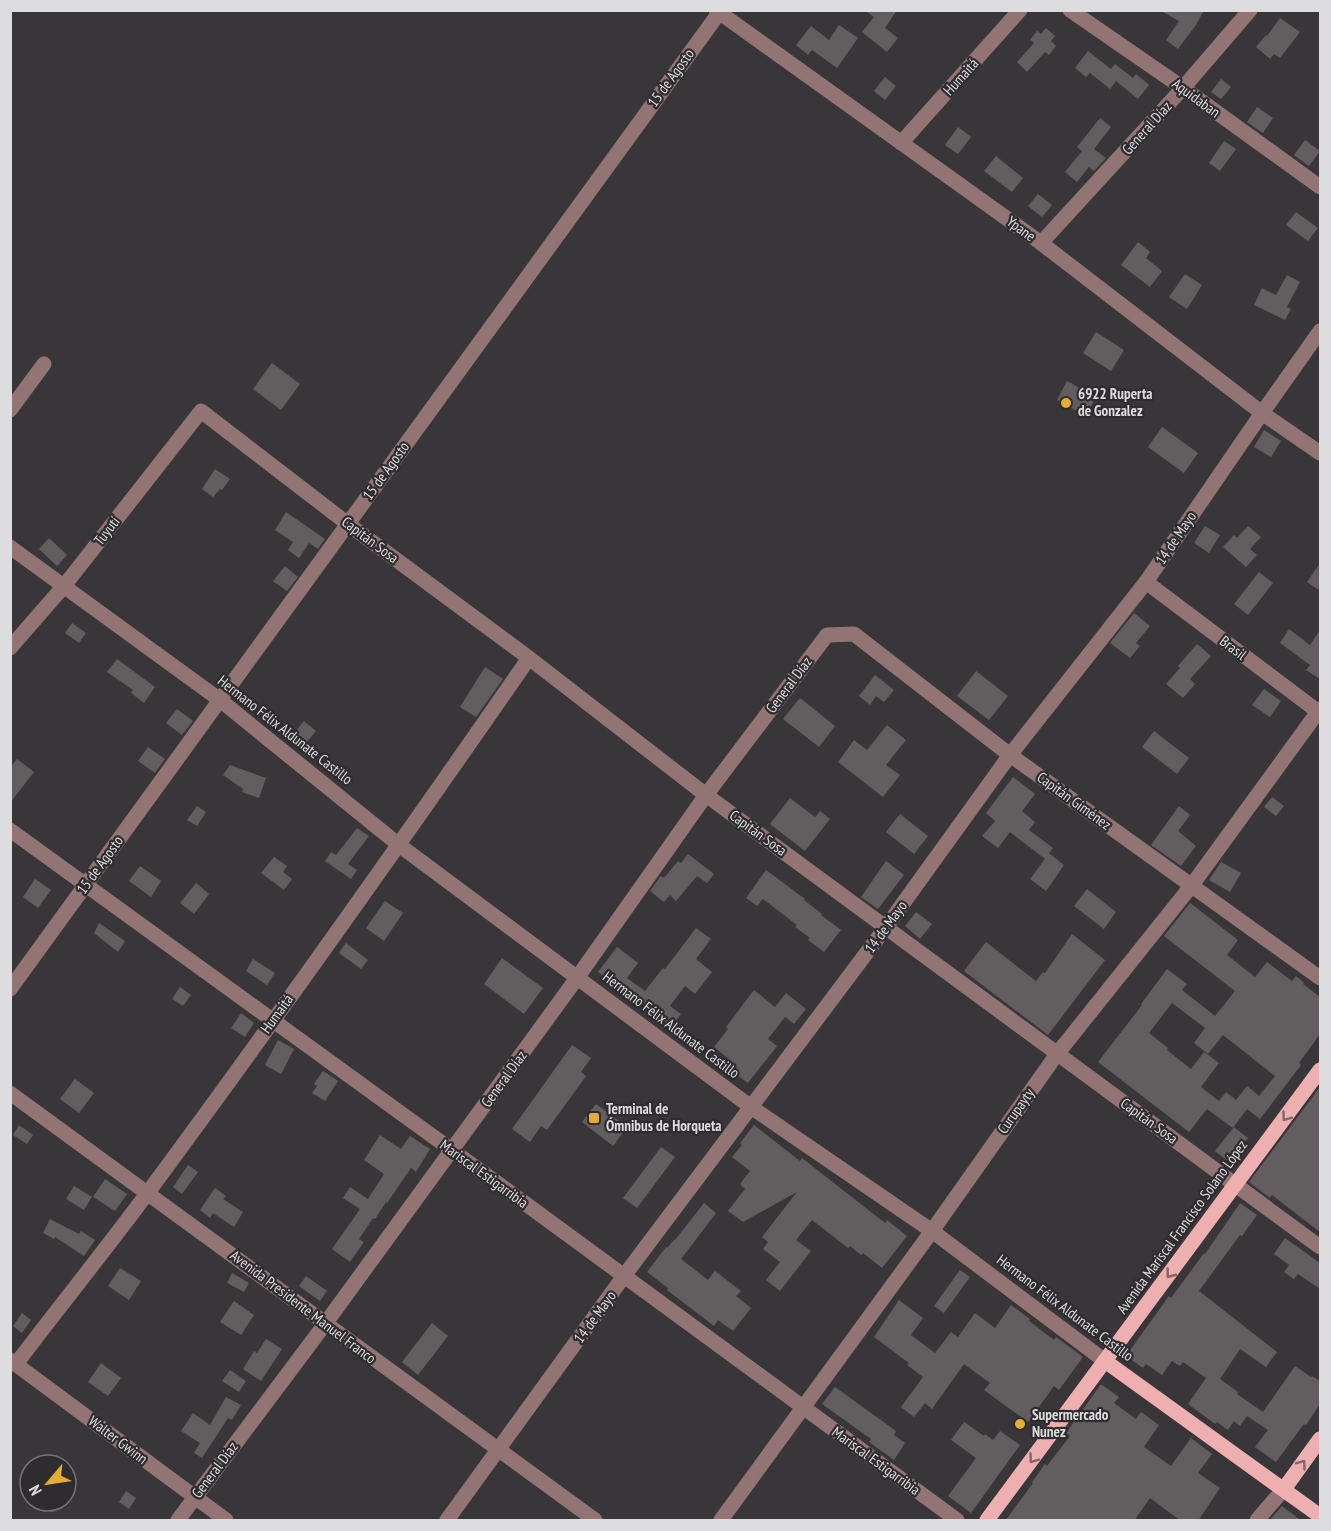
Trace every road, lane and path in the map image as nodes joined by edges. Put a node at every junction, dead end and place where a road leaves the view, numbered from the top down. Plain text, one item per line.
1 (1020, 10) edge
2 (1070, 10) edge
3 (1250, 10) edge
4 (718, 11) edge
5 (1183, 88) junction
6 (901, 143) junction
7 (1320, 187) edge
8 (1041, 243) junction
9 (1320, 331) edge
10 (44, 364) dead end
11 (10, 410) edge
12 (201, 411) joint
13 (1262, 413) junction
14 (1320, 453) edge
15 (348, 524) junction
16 (10, 547) edge
17 (1146, 582) junction
18 (64, 586) junction
19 (826, 635) joint
20 (10, 648) edge
21 (529, 658) junction
22 (220, 700) junction
23 (1320, 711) edge
24 (1010, 755) junction
25 (706, 795) junction
26 (10, 830) edge
27 (399, 845) junction
28 (86, 885) junction
29 (1192, 885) junction
30 (886, 927) junction
31 (577, 978) junction
32 (1320, 978) edge
33 (10, 989) edge
34 (273, 1020) junction
35 (1057, 1054) junction
36 (1320, 1070) edge
37 (10, 1093) edge
38 (751, 1107) junction
39 (452, 1150) junction
40 (1236, 1184) junction
41 (148, 1192) junction
42 (932, 1231) junction
43 (1320, 1246) edge
44 (624, 1276) junction
45 (325, 1324) junction
46 (1105, 1361) junction
47 (13, 1362) edge
48 (804, 1407) junction
49 (1320, 1439) edge
50 (499, 1451) junction
51 (1284, 1489) junction
52 (194, 1498) junction
53 (1320, 1516) edge
54 (178, 1521) edge
55 (226, 1521) edge
56 (447, 1521) edge
57 (595, 1521) edge
58 (721, 1521) edge
59 (957, 1521) edge
60 (987, 1521) edge
61 (1257, 1521) edge

1 - 6 street, Humaitá
2 - 5 street, Aquidaban
3 - 5 street, General Díaz
4 - 6 street, Ypane
4 - 15 street, 15 de Agosto
5 - 7 street, Aquidaban
5 - 8 street, General Díaz
6 - 8 street, Ypane
8 - 13 street, Ypane
9 - 13 street, 14 de Mayo
10 - 11 street
12 - 15 street, Capitán Sosa
12 - 18 street, Tuyutí
13 - 14 street, Ypane
13 - 17 street, 14 de Mayo
15 - 21 street, Capitán Sosa
15 - 22 street, 15 de Agosto
16 - 18 street, Hermano Félix Aldunate Castillo
17 - 23 street, Brasil
17 - 24 street, 14 de Mayo
18 - 20 street, Tuyutí
18 - 22 street, Hermano Félix Aldunate Castillo
19 - 24 street, Capitán Giménez
19 - 25 street, General Díaz
21 - 25 street, Capitán Sosa
21 - 27 street, Humaitá
22 - 27 street, Hermano Félix Aldunate Castillo
22 - 28 street, 15 de Agosto
23 - 29 street, Curupayty
24 - 29 street, Capitán Giménez
24 - 30 street, 14 de Mayo
25 - 30 street, Capitán Sosa
25 - 31 street, General Díaz
26 - 28 street, Mariscal Estigarribia
27 - 31 street, Hermano Félix Aldunate Castillo
27 - 34 street, Humaitá
28 - 33 street, 15 de Agosto
28 - 34 street, Mariscal Estigarribia
29 - 32 street, Capitán Giménez
29 - 35 street, Curupayty
30 - 35 street, Capitán Sosa
30 - 38 street, 14 de Mayo
31 - 38 street, Hermano Félix Aldunate Castillo
31 - 39 street, General Díaz
34 - 39 street, Mariscal Estigarribia
34 - 41 street, Humaitá
35 - 40 street, Capitán Sosa
35 - 42 street, Curupayty
36 -> 40 main road, Avenida Mariscal Francisco Solano López
37 - 41 street, Avenida Presidente Manuel Franco
38 - 42 street, Hermano Félix Aldunate Castillo
38 - 44 street, 14 de Mayo
39 - 44 street, Mariscal Estigarribia
39 - 45 street, General Díaz
40 - 43 street, Capitán Sosa
40 -> 46 main road, Avenida Mariscal Francisco Solano López
41 - 45 street, Avenida Presidente Manuel Franco
41 - 47 street, Humaitá
42 - 46 street, Hermano Félix Aldunate Castillo
42 - 48 street, Curupayty
44 - 48 street, Mariscal Estigarribia
44 - 50 street, 14 de Mayo
45 - 50 street, Avenida Presidente Manuel Franco
45 - 52 street, General Díaz
46 - 51 main road, Hermano Félix Aldunate Castillo
46 -> 60 main road, Avenida Mariscal Francisco Solano López
47 - 52 street, Walter Gwinn
48 - 58 street, Curupayty
48 - 59 street, Mariscal Estigarribia
51 -> 49 main road
50 - 56 street, 14 de Mayo
50 - 57 street, Avenida Presidente Manuel Franco
51 - 53 main road, Hermano Félix Aldunate Castillo
51 - 61 street
52 - 54 street, General Díaz
52 - 55 street, Walter Gwinn

